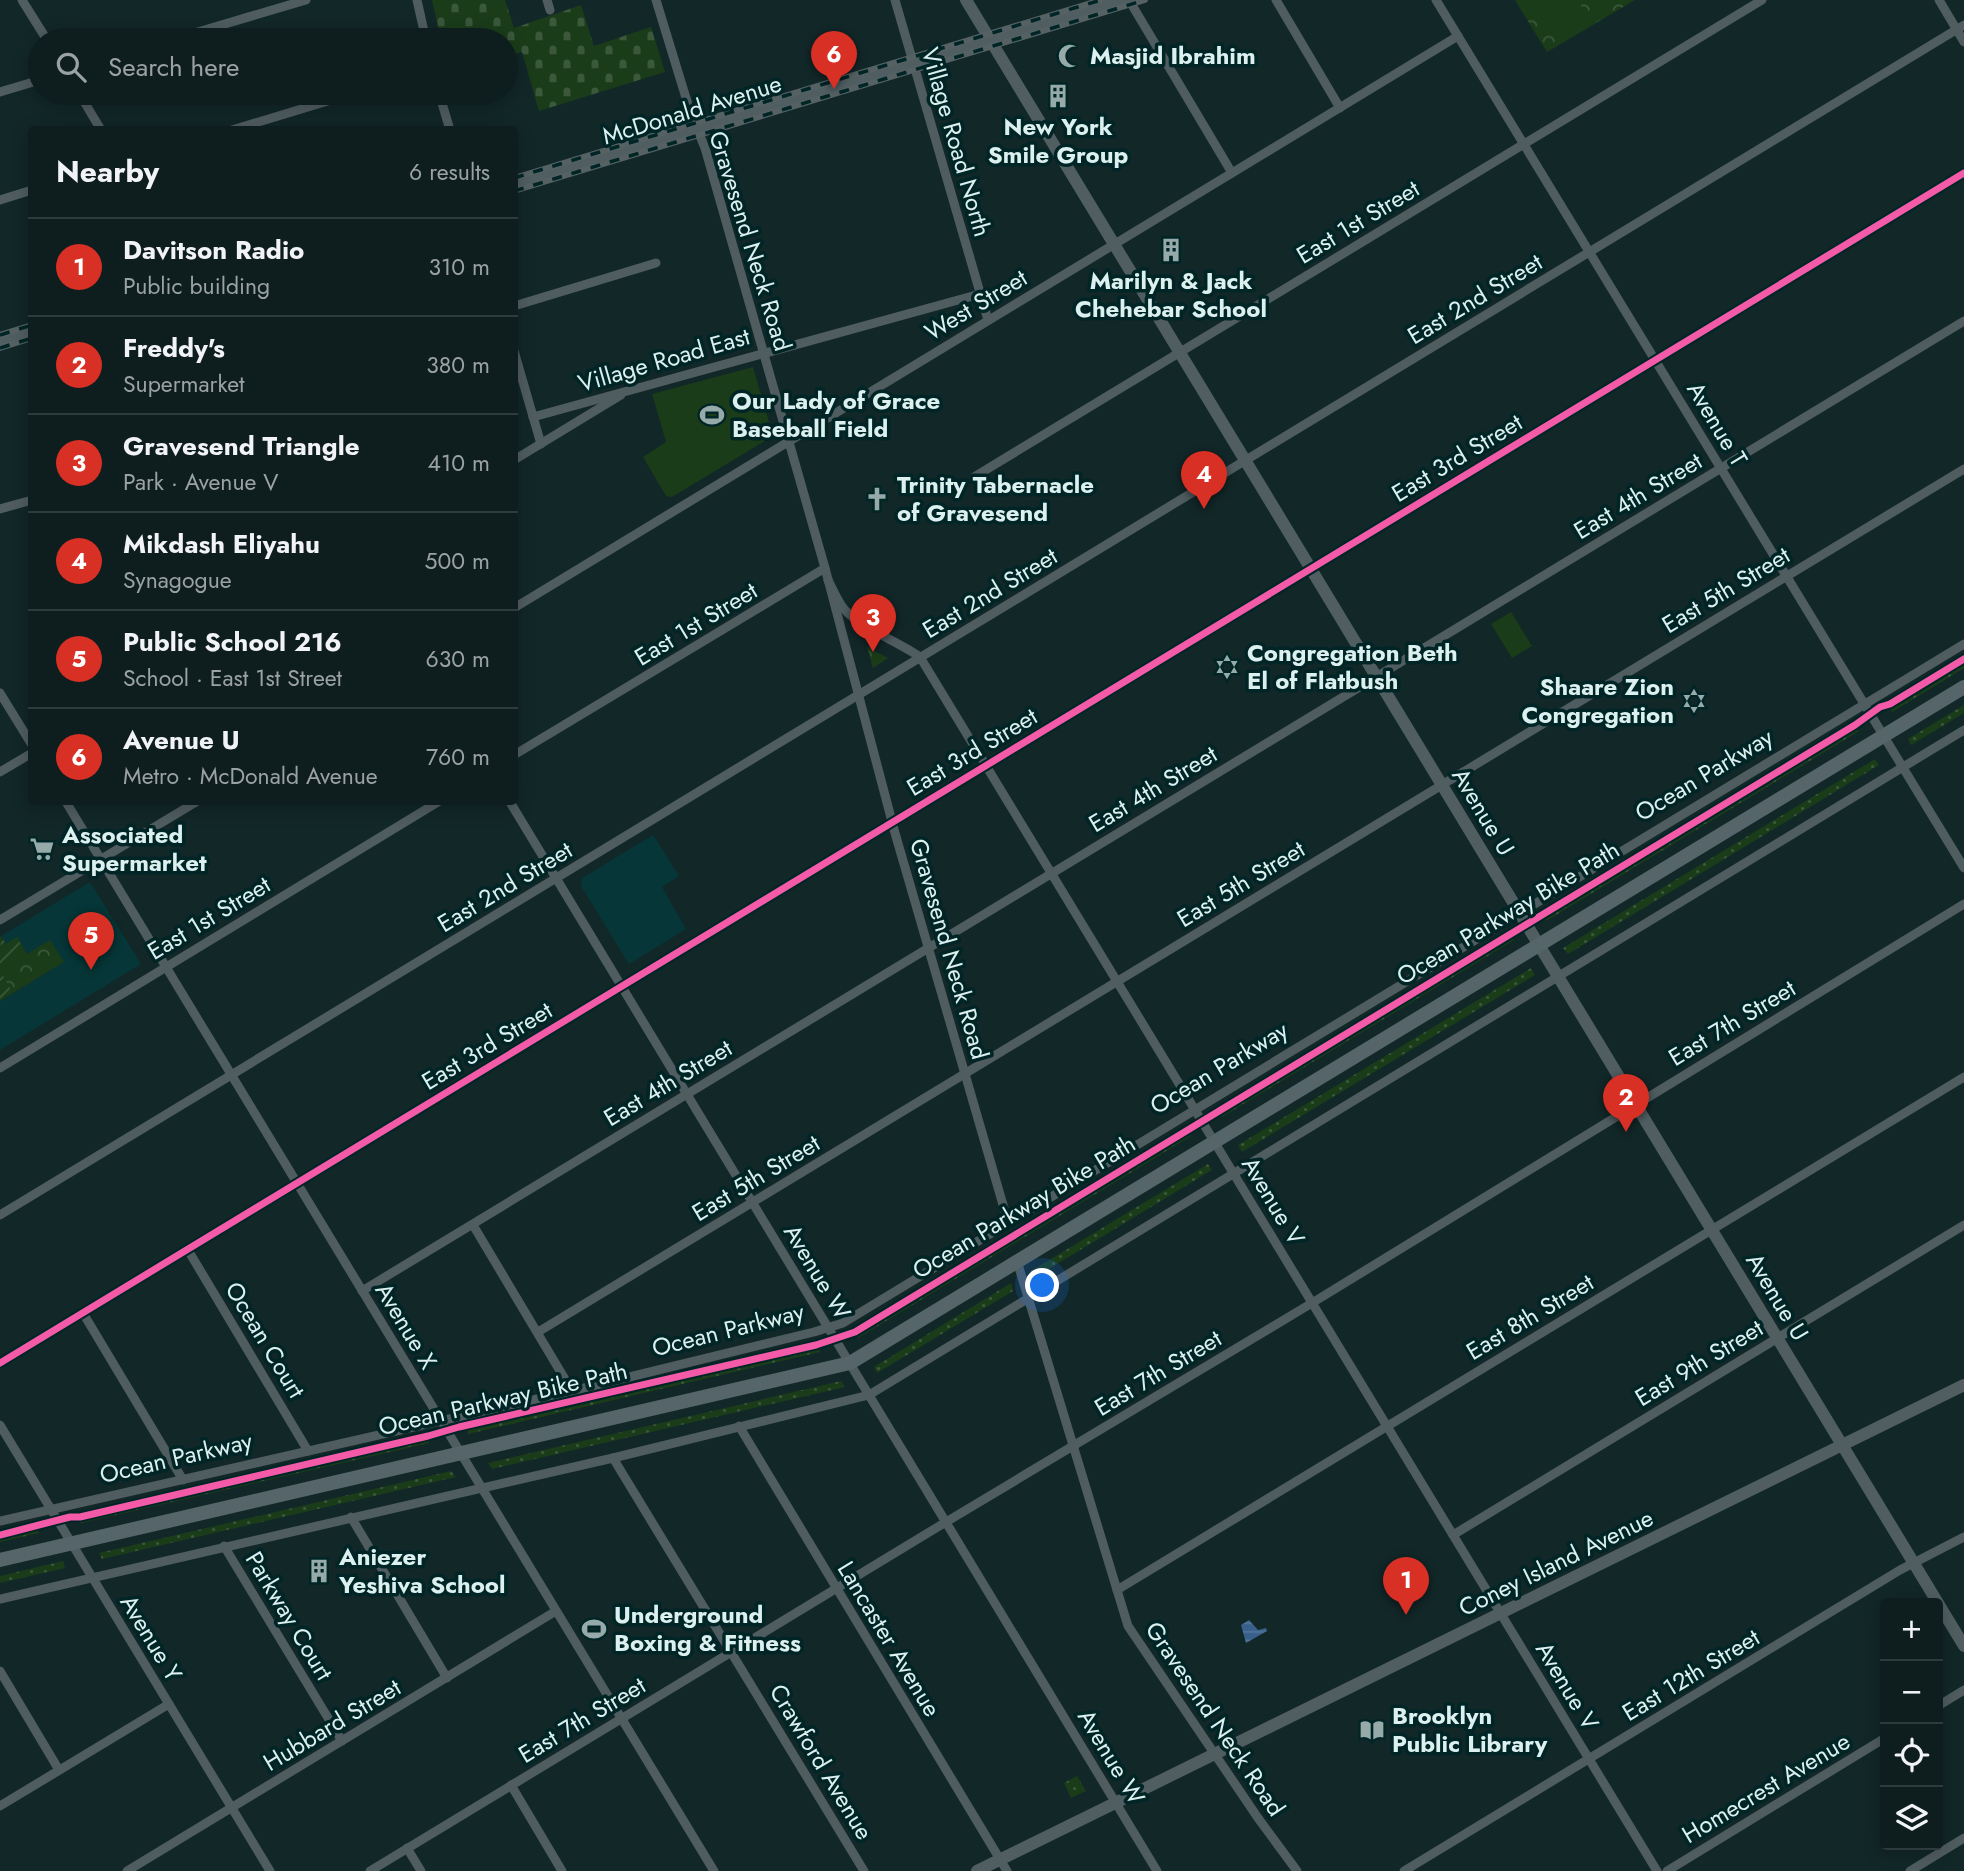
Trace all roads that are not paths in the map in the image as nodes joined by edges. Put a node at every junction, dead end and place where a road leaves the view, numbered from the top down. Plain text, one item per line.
1 (22, 0) edge
2 (306, 0) edge
3 (417, 0) edge
4 (547, 0) edge
5 (656, 0) edge
6 (895, 0) edge
7 (966, 0) edge
8 (1122, 0) edge
9 (1129, 0) edge
10 (1276, 0) edge
11 (1436, 0) edge
12 (1762, 0) edge
13 (1939, 0) edge
14 (292, 2) edge
15 (550, 10) dead end
16 (1960, 27) edge
17 (40, 28) edge
18 (209, 28) edge
19 (423, 28) edge
20 (1458, 36) junction
21 (990, 40) junction
22 (1964, 42) edge
23 (913, 63) junction
24 (28, 83) edge
25 (0, 92) edge
26 (86, 105) edge
27 (314, 105) edge
28 (443, 105) edge
29 (1340, 108) junction
30 (99, 126) edge
31 (245, 126) edge
32 (449, 126) edge
33 (698, 130) junction
34 (1524, 144) junction
35 (1232, 173) junction
36 (1964, 173) edge
37 (518, 184) edge
38 (28, 191) edge
39 (0, 200) edge
40 (1114, 244) junction
41 (1590, 252) junction
42 (656, 263) dead end
43 (980, 294) junction
44 (518, 305) edge
45 (988, 320) junction
46 (1964, 321) edge
47 (28, 334) edge
48 (0, 343) edge
49 (763, 352) junction
50 (1180, 353) junction
51 (1655, 360) junction
52 (518, 363) edge
53 (632, 388) junction
54 (533, 417) junction
55 (789, 441) junction
56 (541, 444) junction
57 (518, 458) edge
58 (1245, 461) junction
59 (1721, 468) junction
60 (1964, 469) edge
61 (974, 477) dead end
62 (28, 501) edge
63 (0, 509) edge
64 (825, 568) junction
65 (1311, 569) junction
66 (1787, 576) junction
67 (828, 580) junction
68 (518, 606) edge
69 (1964, 644) edge
70 (920, 657) junction
71 (1376, 677) junction
72 (1964, 687) edge
73 (0, 693) edge
74 (858, 695) junction
75 (1864, 705) junction
76 (1964, 730) edge
77 (1883, 736) junction
78 (28, 738) edge
79 (518, 753) edge
80 (28, 755) edge
81 (987, 766) junction
82 (1903, 767) junction
83 (0, 772) edge
84 (1441, 785) junction
85 (68, 805) edge
86 (191, 805) edge
87 (433, 805) edge
88 (512, 805) edge
89 (892, 823) junction
90 (101, 859) junction
91 (1964, 868) edge
92 (1052, 873) junction
93 (556, 878) junction
94 (1964, 904) edge
95 (1519, 913) junction
96 (0, 920) edge
97 (1539, 945) junction
98 (929, 948) junction
99 (166, 967) junction
100 (1557, 976) junction
101 (1118, 981) junction
102 (622, 987) junction
103 (0, 1068) edge
104 (964, 1074) junction
105 (231, 1075) junction
106 (1964, 1077) edge
107 (687, 1094) junction
108 (1635, 1104) junction
109 (1195, 1109) junction
110 (1214, 1141) junction
111 (1234, 1174) junction
112 (297, 1183) junction
113 (752, 1202) junction
114 (0, 1215) edge
115 (1008, 1222) junction
116 (473, 1225) junction
117 (1964, 1225) edge
118 (1712, 1230) junction
119 (188, 1250) junction
120 (1017, 1261) junction
121 (362, 1291) junction
122 (1029, 1298) junction
123 (1312, 1303) junction
124 (83, 1314) junction
125 (828, 1328) junction
126 (538, 1332) junction
127 (1777, 1338) junction
128 (0, 1363) edge
129 (850, 1363) junction
130 (1964, 1385) edge
131 (572, 1391) junction
132 (869, 1395) junction
133 (440, 1420) junction
134 (0, 1425) edge
135 (739, 1426) junction
136 (1387, 1426) junction
137 (1075, 1445) junction
138 (1842, 1446) junction
139 (308, 1451) junction
140 (461, 1454) junction
141 (613, 1458) junction
142 (183, 1480) junction
143 (481, 1487) junction
144 (51, 1510) junction
145 (351, 1517) junction
146 (0, 1521) edge
147 (946, 1522) junction
148 (1453, 1535) junction
149 (1964, 1537) edge
150 (72, 1544) junction
151 (224, 1546) junction
152 (0, 1560) edge
153 (1913, 1563) junction
154 (92, 1578) junction
155 (836, 1588) junction
156 (1117, 1590) junction
157 (0, 1599) edge
158 (556, 1612) junction
159 (1501, 1614) junction
160 (1964, 1646) edge
161 (731, 1652) junction
162 (0, 1671) edge
163 (447, 1678) junction
164 (1964, 1690) edge
165 (1943, 1703) edge
166 (169, 1704) junction
167 (622, 1719) junction
168 (342, 1741) junction
169 (1880, 1741) edge
170 (1216, 1755) junction
171 (1589, 1759) junction
172 (59, 1770) junction
173 (511, 1785) junction
174 (1116, 1803) junction
175 (0, 1807) edge
176 (232, 1808) junction
177 (1964, 1838) edge
178 (407, 1848) junction
179 (1003, 1865) edge
180 (127, 1871) edge
181 (270, 1871) edge
182 (370, 1871) edge
183 (421, 1871) edge
184 (562, 1871) edge
185 (714, 1871) edge
186 (864, 1871) edge
187 (977, 1871) edge
188 (1157, 1871) edge
189 (1297, 1871) edge
190 (1404, 1871) edge
191 (1657, 1871) edge
192 (1667, 1871) edge
193 (1910, 1871) edge

1 - 17 street
2 - 14 street
3 - 19 street
4 - 15 street
5 - 33 street, Gravesend Neck Road
6 - 23 street, Village Road North
7 - 21 main road, Avenue U
8 - 21 main road, McDonald Avenue
9 - 35 street
10 - 29 street
11 - 20 street, Avenue T
12 - 34 street, East 1st Street
13 - 16 street
14 - 18 street
16 - 22 street
16 - 41 street, East 2nd Street
20 - 29 street, West Street
20 - 34 street, Avenue T
21 - 23 main road, McDonald Avenue
21 - 40 main road, Avenue U
23 - 33 main road, McDonald Avenue
23 - 43 street, Village Road North
24 - 25 street
26 - 30 street
27 - 31 street
28 - 32 street
29 - 35 street, West Street
33 - 37 main road, McDonald Avenue
33 - 49 street, Gravesend Neck Road
34 - 41 street, Avenue T
34 - 50 street, East 1st Street
35 - 40 street, West Street
36 - 51 street, East 3rd Street
38 - 39 street
40 - 45 street, West Street
40 - 50 main road, Avenue U
41 - 51 street, Avenue T
41 - 58 street, East 2nd Street
42 - 44 street
43 - 45 street
43 - 49 street, Village Road East
45 - 55 street, West Street
46 - 59 street, East 4th Street
47 - 48 main road
49 - 53 street, Village Road East
49 - 55 street, Gravesend Neck Road
50 - 58 main road, Avenue U
50 - 61 street, East 1st Street
51 - 59 street, Avenue T
51 - 65 street, East 3rd Street
52 - 54 street
53 - 54 street, Village Road East
53 - 56 street
54 - 56 street
55 - 64 street, Gravesend Neck Road
55 - 68 street, West Street
56 - 57 street
58 - 65 main road, Avenue U
58 - 70 street, East 2nd Street
59 - 66 street, Avenue T
59 - 71 street, East 4th Street
60 - 66 street, East 5th Street
62 - 63 street
64 - 67 street, Gravesend Neck Road
64 - 79 street, East 1st Street
65 - 71 main road, Avenue U
65 - 81 street, East 3rd Street
66 - 75 street, Avenue T
66 - 84 street, East 5th Street
67 - 70 street, Avenue V
67 - 74 street, Gravesend Neck Road
69 - 75 street, Ocean Parkway
70 - 74 street, East 2nd Street
70 - 81 street, Avenue V
71 - 84 main road, Avenue U
71 - 92 street, East 4th Street
72 - 77 main road
73 - 78 street
74 - 89 street, Gravesend Neck Road
74 - 93 street, East 2nd Street
75 - 77 street, Avenue T
75 - 95 street, Ocean Parkway
76 - 82 street
77 - 82 street, Avenue T
77 - 97 main road
80 - 83 street
81 - 89 street, East 3rd Street
81 - 92 street, Avenue V
82 - 91 street, Avenue T
82 - 100 street
84 - 95 main road, Avenue U
84 - 101 street, East 5th Street
85 - 90 street, Avenue X
86 - 90 street
87 - 99 street, East 1st Street
88 - 93 street, Avenue W
89 - 98 street, Gravesend Neck Road
89 - 102 street, East 3rd Street
90 - 96 street
90 - 99 street, Avenue X
92 - 98 street, East 4th Street
92 - 101 street, Avenue V
93 - 102 street, Avenue W
93 - 105 street, East 2nd Street
94 - 108 street, East 7th Street
95 - 97 main road, Avenue U
95 - 109 street, Ocean Parkway
97 - 100 main road, Avenue U
97 - 110 main road
98 - 104 street, Gravesend Neck Road
98 - 107 street, East 4th Street
99 - 103 street, East 1st Street
99 - 105 street, Avenue X
100 - 108 main road, Avenue U
100 - 111 street
101 - 104 street, East 5th Street
101 - 109 street, Avenue V
102 - 107 street, Avenue W
102 - 112 street, East 3rd Street
104 - 113 street, East 5th Street
104 - 115 street, Gravesend Neck Road
105 - 112 street, Avenue X
105 - 114 street, East 2nd Street
106 - 118 street, East 8th Street
107 - 113 street, Avenue W
107 - 116 street, East 4th Street
108 - 118 main road, Avenue U
108 - 123 street, East 7th Street
109 - 110 street, Avenue V
109 - 115 street, Ocean Parkway
110 - 111 street, Avenue V
110 - 120 main road
111 - 122 street
111 - 123 street, Avenue V
112 - 119 street, East 3rd Street
112 - 121 street, Avenue X
113 - 125 street, Avenue W
113 - 126 street, East 5th Street
115 - 125 street, Ocean Parkway
116 - 121 street, East 4th Street
116 - 126 street
117 - 127 street, East 9th Street
118 - 127 main road, Avenue U
118 - 136 street, East 8th Street
119 - 124 street, East 3rd Street
119 - 139 street, Ocean Court
120 - 122 street, Gravesend Neck Road
120 - 129 main road
121 - 133 street, Avenue X
122 - 132 street
122 - 137 street, Gravesend Neck Road
123 - 136 street, Avenue V
123 - 137 street, East 7th Street
124 - 128 street, East 3rd Street
124 - 142 street
125 - 129 street, Avenue W
125 - 131 street, Ocean Parkway
126 - 131 street
127 - 138 main road, Avenue U
127 - 148 street, East 9th Street
129 - 132 street, Avenue W
129 - 140 main road
130 - 138 main road, Coney Island Avenue
131 - 133 street, Ocean Parkway
132 - 135 street
132 - 147 street, Avenue W
133 - 139 street, Ocean Parkway
133 - 140 street, Avenue X
134 - 144 street, Avenue Y
135 - 141 street
135 - 155 street, Lancaster Avenue
136 - 148 street, Avenue V
136 - 156 street, East 8th Street
137 - 147 street, East 7th Street
137 - 156 street, Gravesend Neck Road
138 - 153 main road, Avenue U
138 - 159 main road, Coney Island Avenue
139 - 142 street, Ocean Parkway
140 - 143 street, Avenue X
140 - 150 main road
141 - 143 street
141 - 161 street, Crawford Avenue
142 - 144 street, Ocean Parkway
143 - 145 street
143 - 158 street, Avenue X
144 - 146 street, Ocean Parkway
144 - 150 street, Avenue Y
145 - 151 street
145 - 163 street
147 - 155 street, East 7th Street
147 - 174 street, Avenue W
148 - 159 street, Avenue V
149 - 153 street, East 12th Street
150 - 152 main road
150 - 154 street, Avenue Y
151 - 154 street
151 - 168 street, Parkway Court
153 - 160 main road, Avenue U
153 - 171 street, East 12th Street
154 - 157 street
154 - 166 street, Avenue Y
155 - 161 street, East 7th Street
155 - 179 street, Lancaster Avenue
156 - 170 street, Gravesend Neck Road
158 - 163 street, Hubbard Street
158 - 167 street, Avenue X
159 - 170 main road, Coney Island Avenue
159 - 171 street, Avenue V
161 - 167 street, East 7th Street
161 - 186 street, Crawford Avenue
162 - 172 street
163 - 168 street, Hubbard Street
164 - 165 street
166 - 172 street
166 - 176 street, Avenue Y
167 - 173 street, East 7th Street
167 - 185 street, Avenue X
168 - 176 street, Hubbard Street
169 - 192 street, Homecrest Avenue
170 - 174 main road, Coney Island Avenue
170 - 189 street, Gravesend Neck Road
171 - 190 street, East 12th Street
171 - 191 street, Avenue V
172 - 175 street
173 - 178 street, East 7th Street
173 - 184 street
174 - 179 main road, Coney Island Avenue
174 - 188 street, Avenue W
176 - 180 street, Hubbard Street
176 - 181 street, Avenue Y
177 - 193 street
178 - 182 street, East 7th Street
178 - 183 street
179 - 187 main road, Coney Island Avenue

